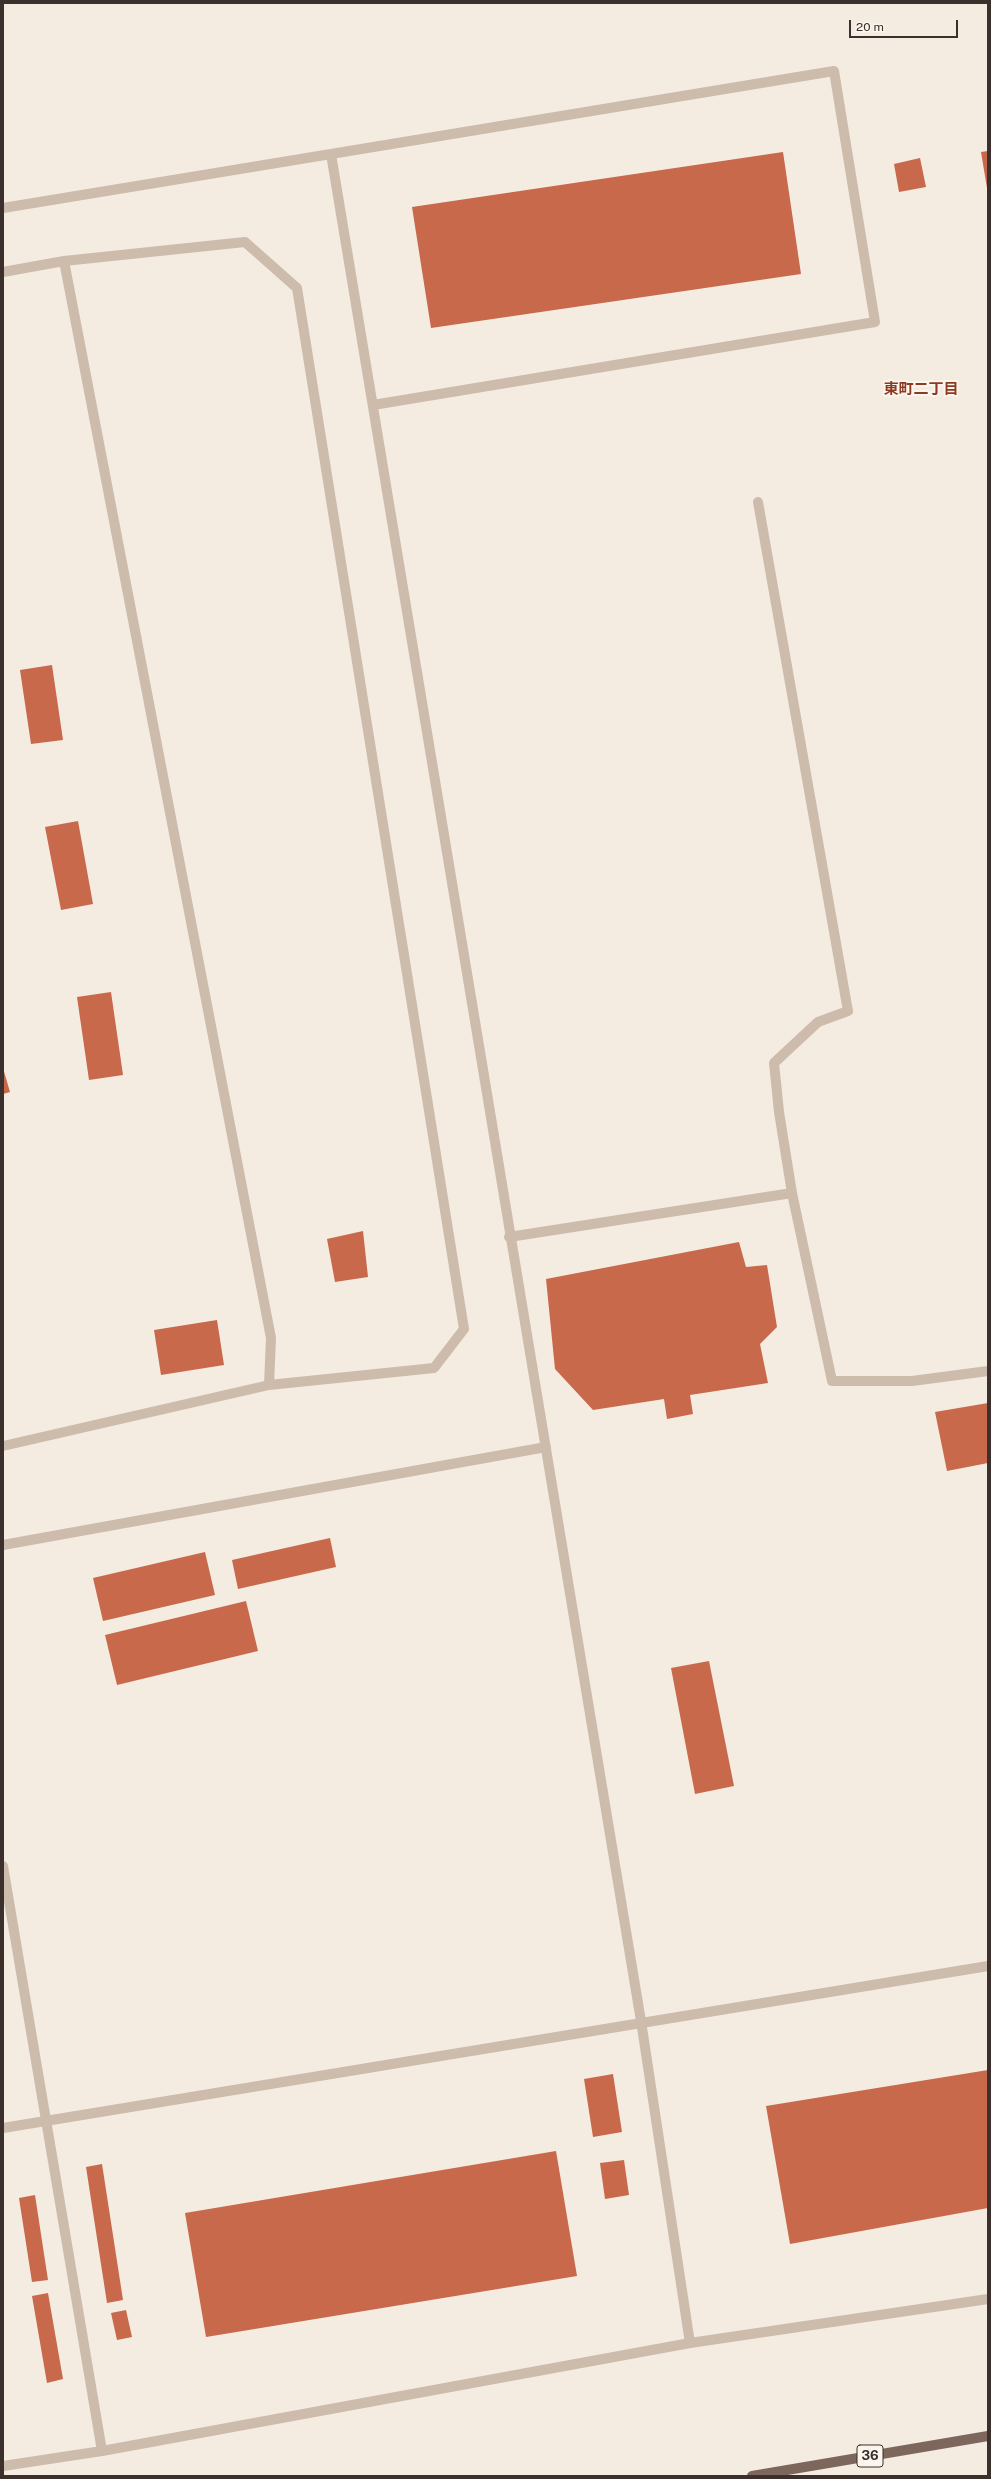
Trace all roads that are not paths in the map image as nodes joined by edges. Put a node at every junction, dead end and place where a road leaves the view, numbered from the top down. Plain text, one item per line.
1 (331, 154) junction
2 (3, 208) edge
3 (64, 261) junction
4 (3, 272) edge
5 (373, 405) junction
6 (758, 502) dead end
7 (792, 1193) junction
8 (509, 1237) junction
9 (988, 1371) edge
10 (269, 1385) junction
11 (3, 1446) edge
12 (546, 1447) junction
13 (3, 1545) edge
14 (3, 1866) edge
15 (988, 1966) edge
16 (641, 2021) junction
17 (46, 2121) junction
18 (3, 2128) edge
19 (988, 2299) edge
20 (690, 2343) junction
21 (988, 2436) edge
22 (102, 2451) junction
23 (3, 2466) edge
24 (752, 2476) edge

1 - 2 street
1 - 5 street
1 - 5 street
3 - 4 street
3 - 10 street
3 - 10 street
5 - 8 street
6 - 7 street
7 - 8 street
7 - 9 street
8 - 12 street
10 - 11 street
12 - 13 street
12 - 16 street
14 - 17 street
15 - 16 street
16 - 17 street
16 - 20 street
17 - 18 street
17 - 22 street
19 - 20 street
20 - 22 street
21 - 24 main road, 36
22 - 23 street

